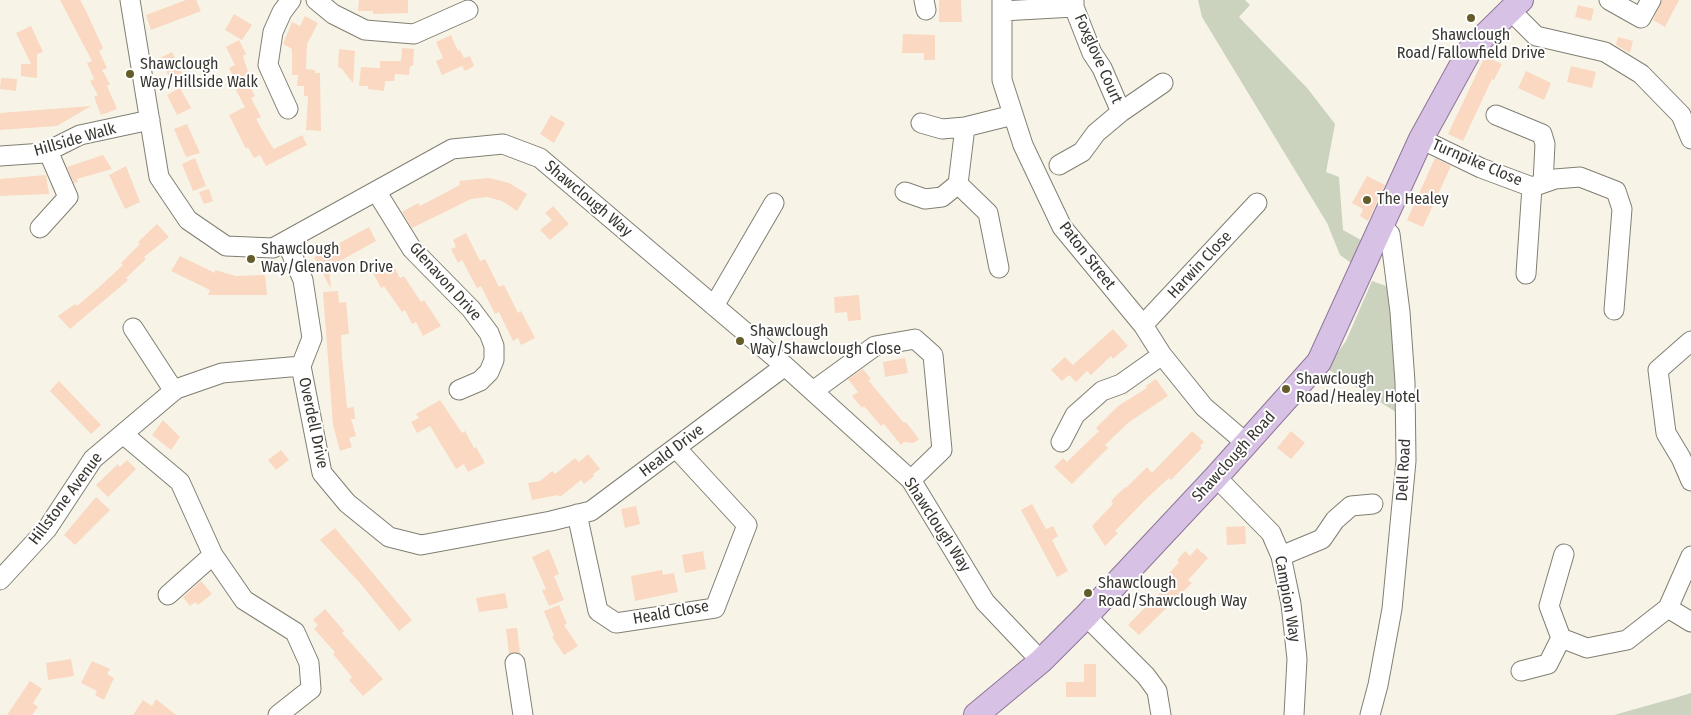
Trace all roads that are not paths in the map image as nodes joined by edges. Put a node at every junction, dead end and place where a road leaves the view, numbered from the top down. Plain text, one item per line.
1 (130, 0) edge
2 (291, 0) edge
3 (316, 0) edge
4 (1609, 0) edge
5 (1651, 0) edge
6 (1074, 3) edge
7 (1002, 5) edge
8 (1516, 5) edge
9 (336, 7) edge
10 (468, 10) dead end
11 (1163, 83) dead end
12 (288, 110) dead end
13 (1121, 112) junction
14 (1686, 112) edge
15 (1013, 115) junction
16 (1496, 115) dead end
17 (150, 120) junction
18 (921, 123) dead end
19 (965, 127) junction
20 (1421, 139) junction
21 (1691, 139) edge
22 (48, 151) junction
23 (0, 156) edge
24 (1059, 165) dead end
25 (958, 184) junction
26 (1538, 185) junction
27 (376, 191) junction
28 (905, 192) dead end
29 (774, 202) dead end
30 (1256, 203) dead end
31 (1381, 227) junction
32 (40, 228) dead end
33 (286, 241) junction
34 (999, 268) dead end
35 (1526, 274) dead end
36 (714, 306) junction
37 (1614, 310) dead end
38 (1143, 325) junction
39 (133, 328) dead end
40 (1691, 341) edge
41 (1162, 355) junction
42 (301, 366) junction
43 (785, 366) junction
44 (459, 390) dead end
45 (174, 391) junction
46 (813, 391) junction
47 (123, 434) junction
48 (1061, 442) dead end
49 (1246, 444) junction
50 (676, 448) junction
51 (1216, 478) junction
52 (911, 480) junction
53 (1691, 481) edge
54 (1373, 504) dead end
55 (577, 514) junction
56 (551, 522) joint
57 (1564, 554) dead end
58 (213, 555) junction
59 (1281, 556) junction
60 (1691, 556) edge
61 (0, 580) edge
62 (168, 595) dead end
63 (1668, 608) junction
64 (1086, 616) junction
65 (1691, 622) edge
66 (1561, 638) junction
67 (1041, 661) junction
68 (515, 663) dead end
69 (1521, 670) dead end
70 (278, 715) edge
71 (523, 715) edge
72 (976, 715) edge
73 (1161, 715) edge
74 (1294, 715) edge
75 (1370, 715) edge

1 - 17 street, Shawclough Way
2 - 12 street
3 - 9 street
4 - 5 street
6 - 7 street, Foxglove Court
6 - 13 street, Foxglove Court
7 - 15 street, Paton Street
8 - 14 street
8 - 20 main road, Shawclough Road
9 - 10 street
11 - 13 street, Foxglove Court
13 - 24 street, Foxglove Court
14 - 21 street
15 - 19 street
15 - 38 street, Paton Street
16 - 26 street, Turnpike Close
17 - 22 street, Hillside Walk
17 - 33 street, Shawclough Way
18 - 19 street
19 - 25 street
20 - 26 street, Turnpike Close
20 - 31 main road, Shawclough Road
22 - 23 street, Hillside Walk
22 - 32 street
25 - 28 street
25 - 34 street
26 - 35 street, Turnpike Close
26 - 37 street, Turnpike Close
27 - 33 street, Shawclough Way
27 - 36 street, Shawclough Way
27 - 44 street, Glenavon Drive
29 - 36 street
30 - 38 street, Harwin Close
31 - 49 main road, Shawclough Road
31 - 75 street, Dell Road
33 - 42 street, Overdell Drive
36 - 43 street, Shawclough Way
38 - 41 street, Paton Street
39 - 45 street
40 - 53 street
41 - 48 street
41 - 49 street, Paton Street
42 - 45 street, Hillstone Avenue
42 - 56 street, Overdell Drive
43 - 46 street, Shawclough Way
43 - 50 street, Heald Drive
45 - 47 street, Hillstone Avenue
46 - 52 street, Shawclough Way
46 - 52 street
47 - 58 street
47 - 61 street, Hillstone Avenue
49 - 51 main road, Shawclough Road
50 - 55 street, Heald Drive
50 - 55 street, Heald Close
51 - 59 street, Campion Way
51 - 64 main road, Shawclough Road
52 - 67 street, Shawclough Way
54 - 59 street
55 - 56 street, Heald Drive
57 - 66 street
58 - 62 street
58 - 70 street
59 - 74 street, Campion Way
60 - 63 street
63 - 65 street
63 - 66 street
64 - 67 main road, Shawclough Road
64 - 73 street
66 - 69 street
67 - 72 main road, Shawclough Road
68 - 71 street

